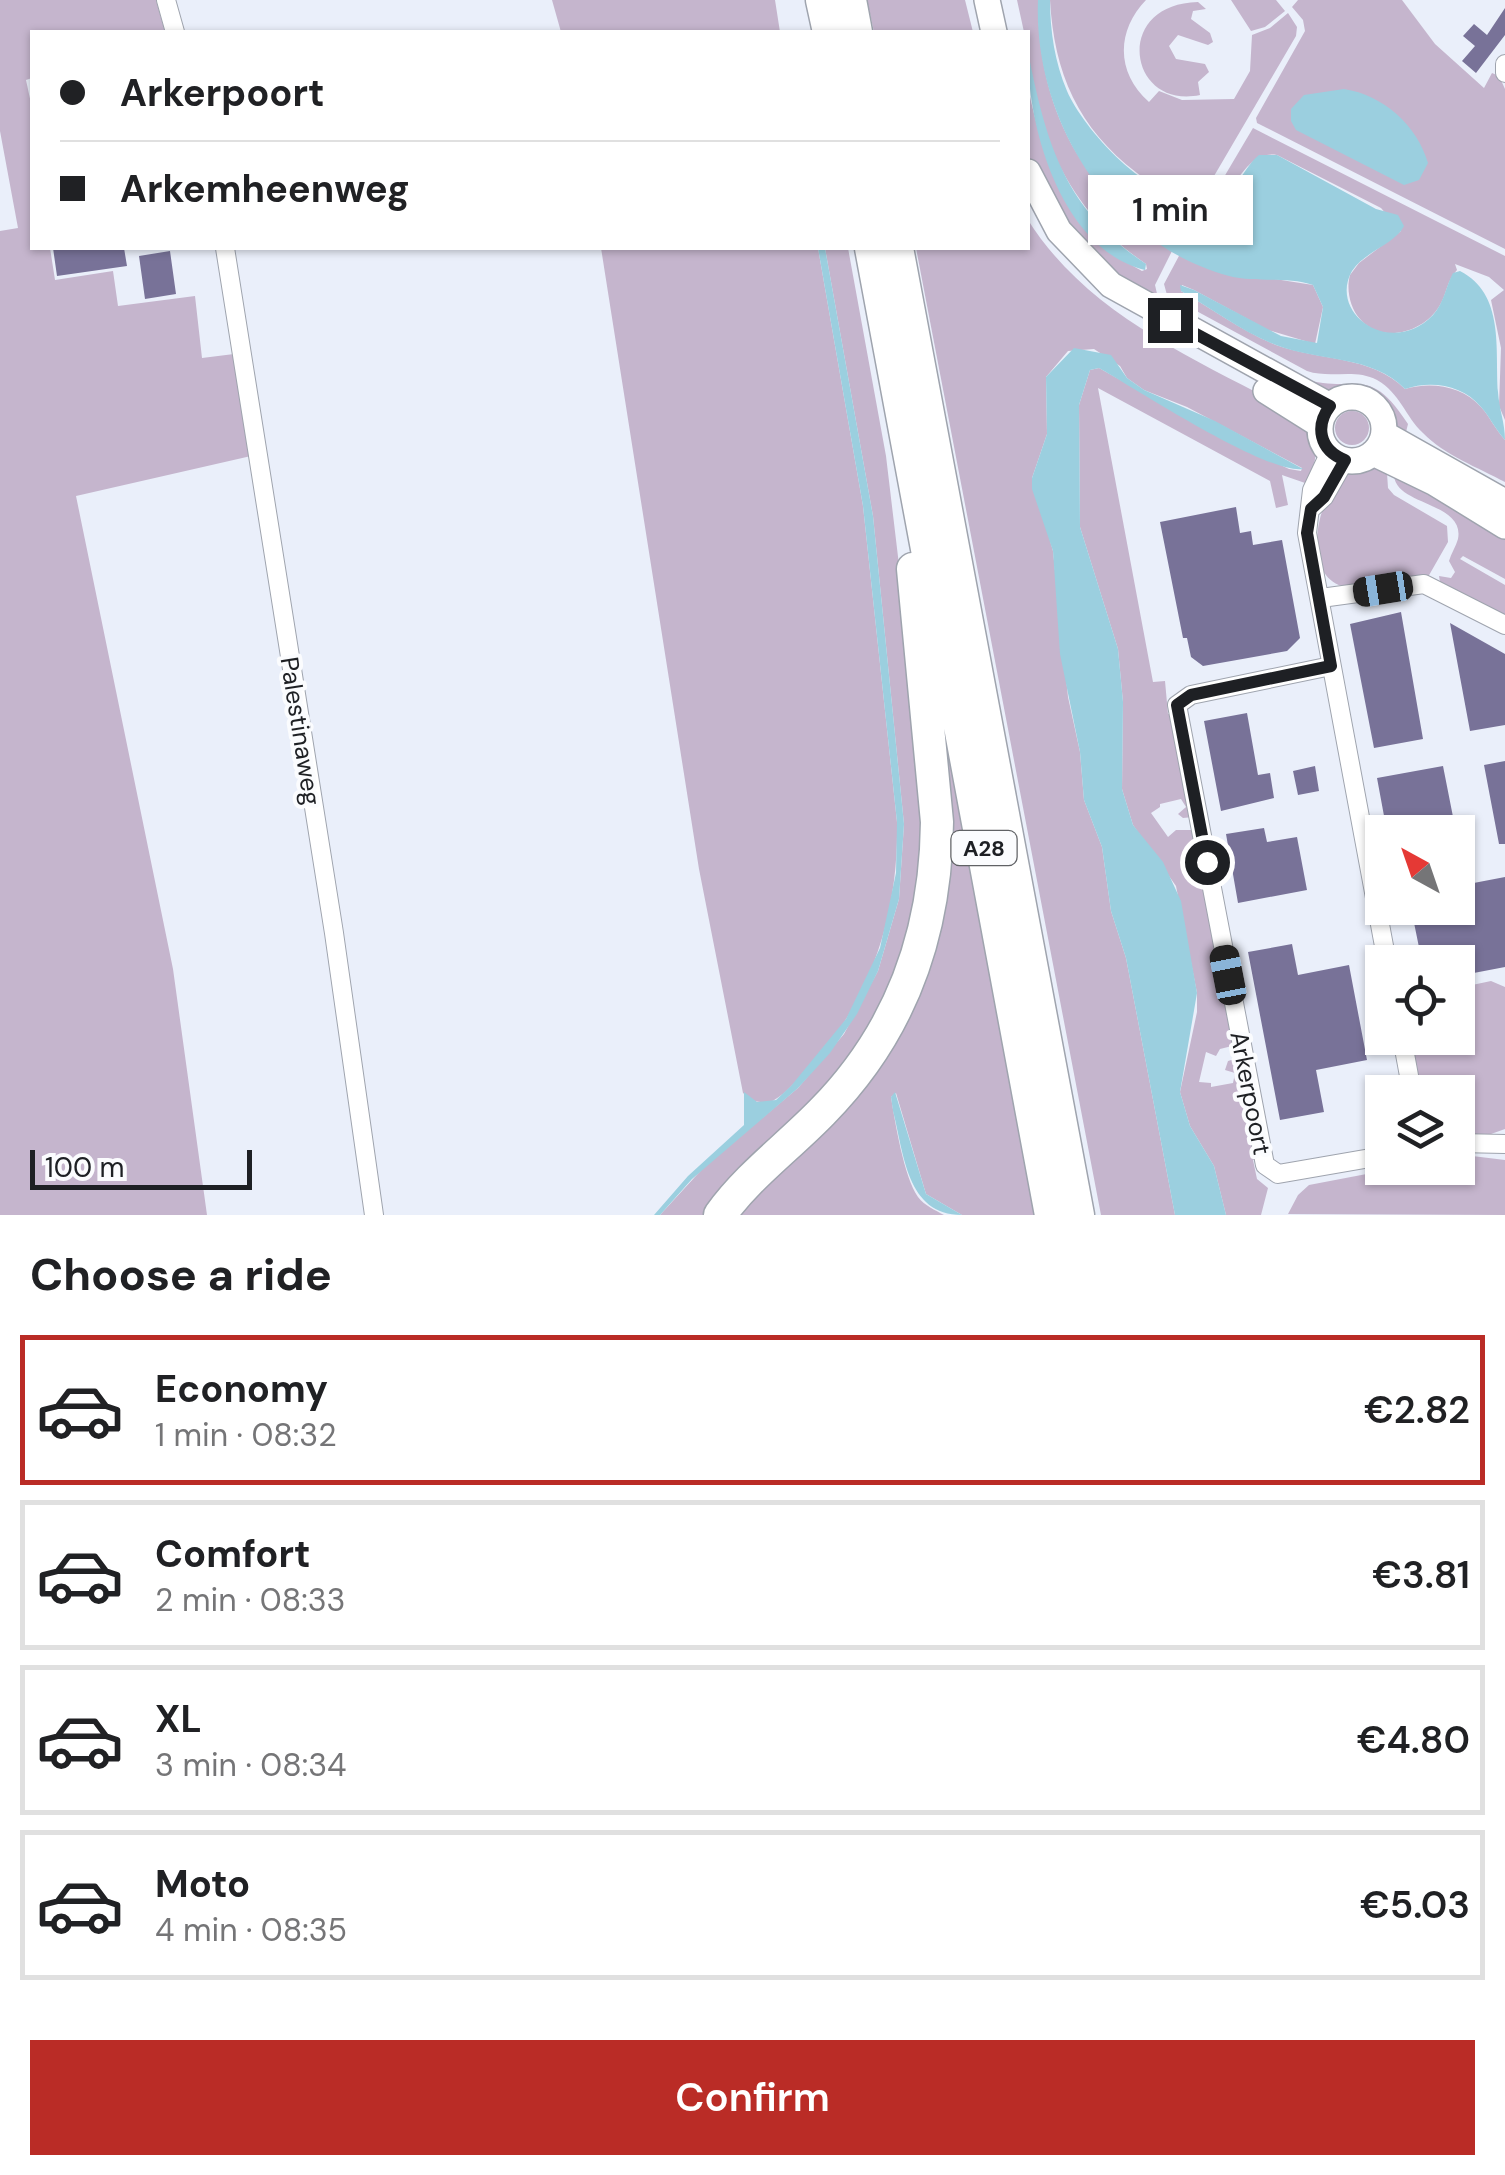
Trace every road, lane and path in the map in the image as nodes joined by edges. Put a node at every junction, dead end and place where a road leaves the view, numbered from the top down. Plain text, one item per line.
1 (166, 0) edge
2 (822, 0) edge
3 (850, 0) edge
4 (971, 0) edge
5 (987, 0) edge
6 (174, 30) edge
7 (829, 30) edge
8 (856, 30) edge
9 (978, 30) edge
10 (994, 30) edge
11 (1505, 64) edge
12 (1505, 73) edge
13 (1030, 176) edge
14 (1030, 213) edge
15 (225, 250) edge
16 (870, 250) edge
17 (897, 250) edge
18 (1325, 415) junction
19 (1379, 444) junction
20 (1337, 456) junction
21 (916, 480) junction
22 (1505, 502) edge
23 (1505, 526) edge
24 (1321, 598) junction
25 (1505, 625) edge
26 (1331, 666) junction
27 (1385, 945) edge
28 (1475, 1143) edge
29 (1505, 1144) edge
30 (1365, 1159) edge
31 (374, 1215) edge
32 (720, 1215) edge
33 (1051, 1215) edge
34 (1078, 1215) edge

1 - 6 street
2 - 7 highway
3 - 8 highway
4 - 9 main road
5 - 10 main road
11 - 12 street
13 - 18 main road
14 - 18 main road
15 - 31 street, Palestinaweg
16 - 21 highway, A28
17 - 34 highway, A28
18 - 19 main road
18 - 20 main road
19 - 20 main road
19 - 22 main road
19 - 23 main road
20 - 24 street
21 - 32 highway, A28
21 - 33 highway, A28
24 - 25 street
24 - 26 street
26 - 27 street
26 - 30 street, Arkerpoort
28 - 29 street

